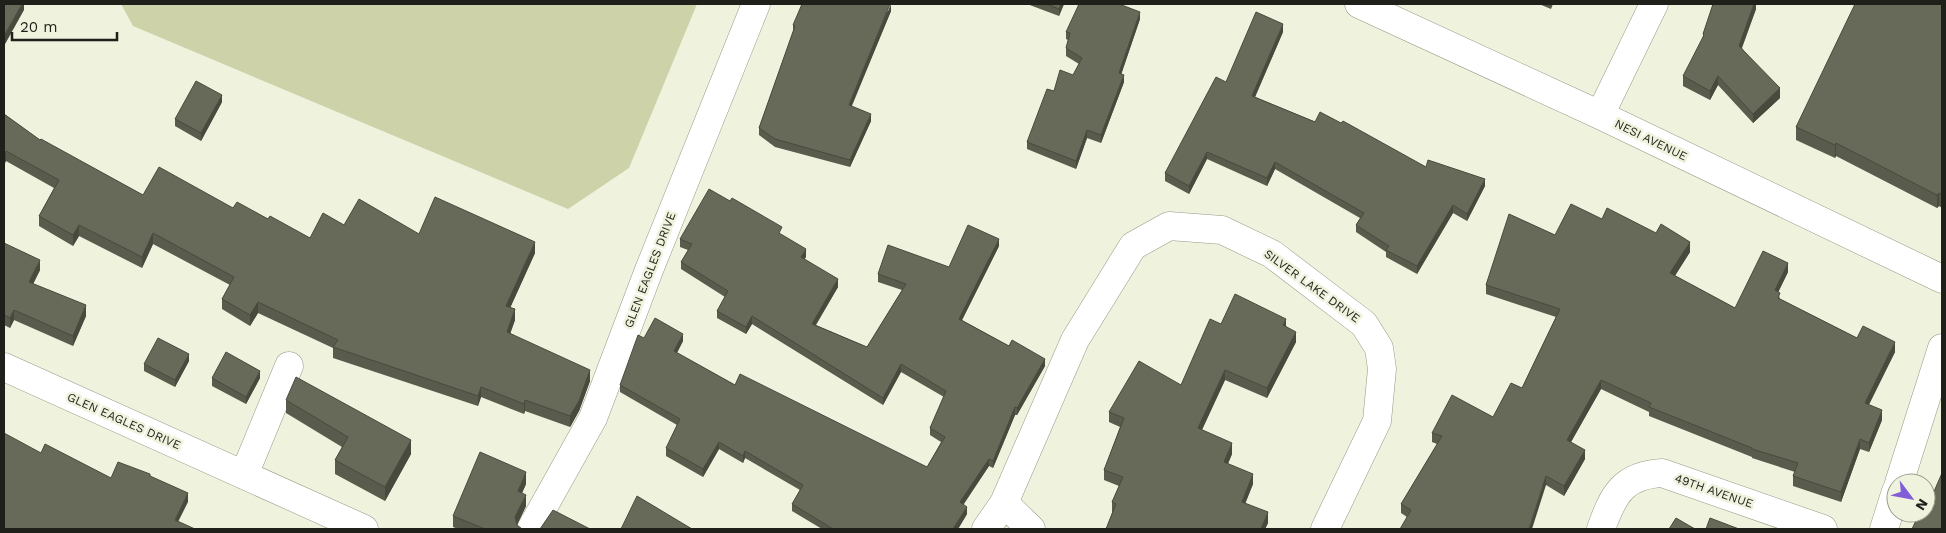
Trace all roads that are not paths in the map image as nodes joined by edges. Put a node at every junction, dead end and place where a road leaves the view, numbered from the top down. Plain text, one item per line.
1 (756, 4) edge
2 (1359, 4) edge
3 (1654, 4) edge
4 (1600, 115) junction
5 (1942, 279) edge
6 (1942, 348) edge
7 (289, 366) dead end
8 (4, 367) edge
9 (1902, 473) edge
10 (244, 475) junction
11 (1004, 502) junction
12 (353, 527) edge
13 (531, 529) edge
14 (986, 529) edge
15 (1031, 529) edge
16 (1324, 529) edge
17 (1602, 529) edge
18 (1823, 529) edge

1 - 13 street, GLEN EAGLES DRIVE
2 - 4 street, NESI AVENUE
3 - 4 street
4 - 5 street, NESI AVENUE
6 - 9 street
7 - 10 street
8 - 10 street, GLEN EAGLES DRIVE
10 - 12 street, GLEN EAGLES DRIVE
11 - 14 street, SILVER LAKE DRIVE
11 - 15 street
11 - 16 street, SILVER LAKE DRIVE
17 - 18 street, 49TH AVENUE

